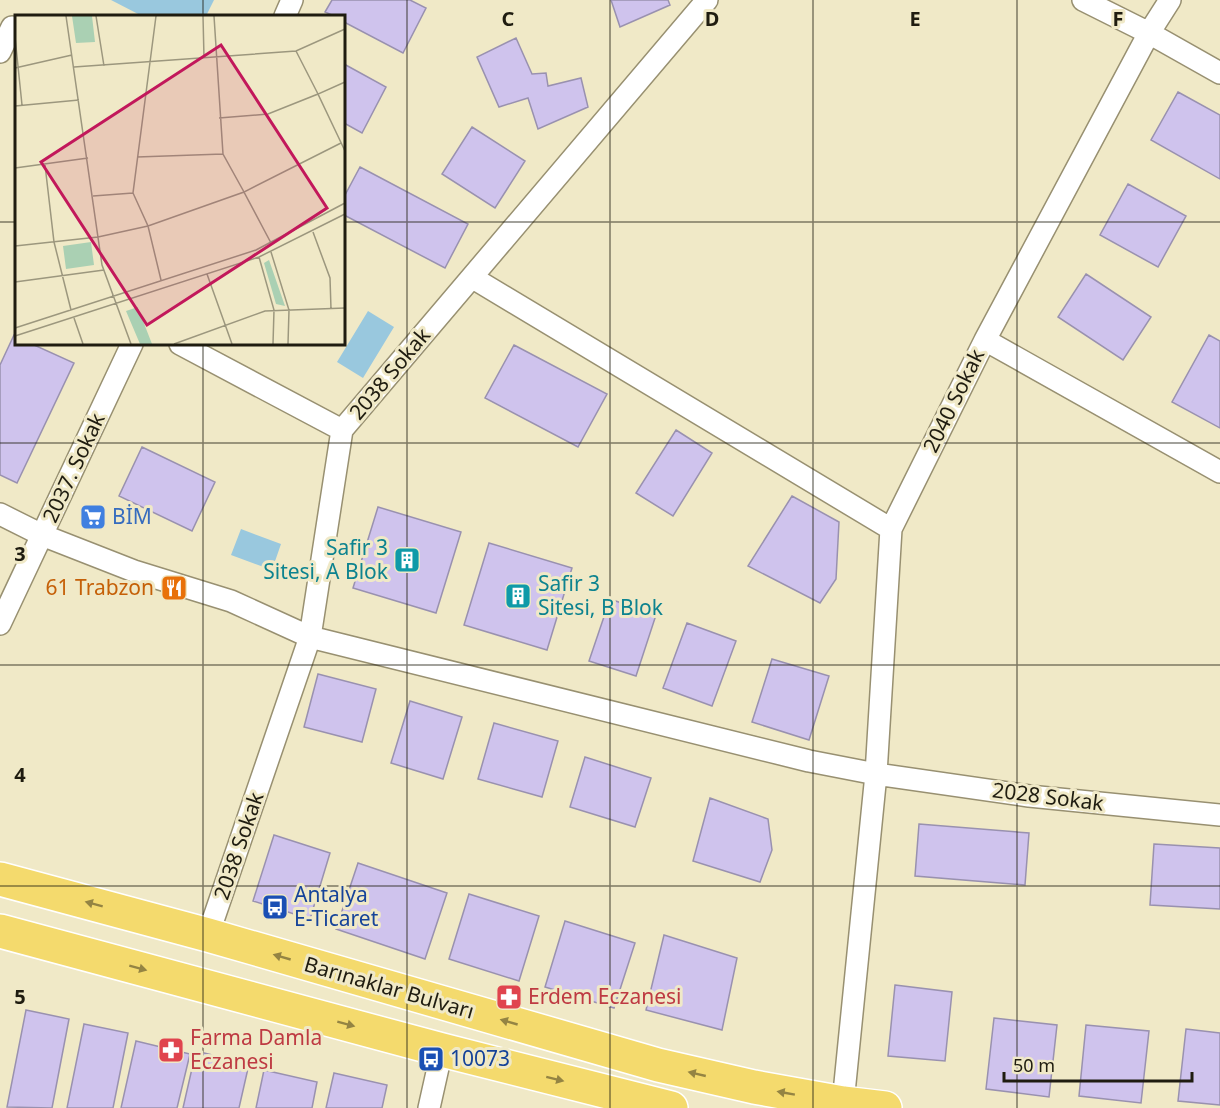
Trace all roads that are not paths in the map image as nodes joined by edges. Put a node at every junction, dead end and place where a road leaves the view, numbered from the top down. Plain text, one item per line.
1 (292, 0) edge
2 (707, 0) edge
3 (1170, 0) edge
4 (1096, 3) edge
5 (285, 15) edge
6 (10, 26) edge
7 (1149, 33) junction
8 (0, 52) edge
9 (1220, 73) edge
10 (472, 278) junction
11 (985, 340) junction
12 (132, 345) edge
13 (182, 345) edge
14 (342, 430) junction
15 (1220, 472) edge
16 (0, 514) edge
17 (891, 529) junction
18 (42, 535) junction
19 (0, 624) edge
20 (310, 637) junction
21 (876, 774) junction
22 (1220, 815) edge
23 (0, 879) edge
24 (0, 931) edge
25 (208, 936) junction
26 (441, 1050) junction
27 (843, 1103) junction
28 (429, 1108) edge
29 (671, 1108) edge
30 (885, 1108) edge

1 - 5 street
2 - 10 street, 2038 Sokak
3 - 7 street, 2040 Sokak
4 - 7 street
6 - 8 street
7 - 9 street
7 - 11 street, 2040 Sokak
10 - 14 street, 2038 Sokak
10 - 17 street
11 - 15 street
11 - 17 street, 2040 Sokak
12 - 18 street, 2037. Sokak
13 - 14 street
14 - 20 street, 2038 Sokak
16 - 18 street
17 - 21 street, 2040 Sokak
18 - 19 street, 2037. Sokak
18 - 20 street
20 - 21 street
20 - 25 street, 2038 Sokak
21 - 22 street, 2028 Sokak
21 - 27 street, 2040 Sokak
25 -> 23 main road, Barınaklar Bulvarı
24 -> 26 main road
27 -> 25 main road, Barınaklar Bulvarı
26 - 28 street
26 -> 29 main road
27 - 30 main road, Barınaklar Bulvarı

